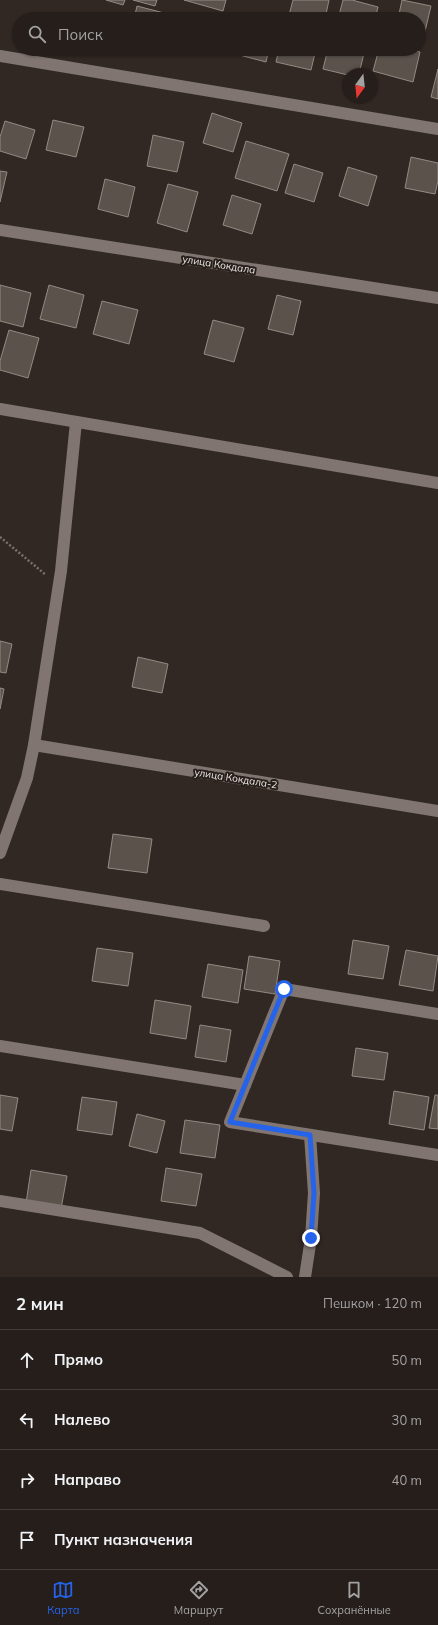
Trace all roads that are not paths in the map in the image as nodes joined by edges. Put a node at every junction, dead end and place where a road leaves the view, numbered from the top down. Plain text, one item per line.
1 (0, 56) edge
2 (438, 129) edge
3 (0, 230) edge
4 (438, 298) edge
5 (0, 409) edge
6 (76, 422) junction
7 (438, 483) edge
8 (34, 745) junction
9 (438, 811) edge
10 (0, 853) edge
11 (0, 884) edge
12 (264, 926) dead end
13 (438, 1014) edge
14 (0, 1046) edge
15 (245, 1085) junction
16 (310, 1135) junction
17 (438, 1155) edge
18 (0, 1201) edge
19 (287, 1277) edge
20 (305, 1277) edge

1 - 2 street
3 - 4 street, улица Кокдала
5 - 6 street
6 - 7 street
6 - 8 street
8 - 9 street, улица Кокдала-2
8 - 10 street
11 - 12 street
13 - 15 street
14 - 15 street
15 - 16 street
16 - 17 street
16 - 20 street
18 - 19 street

